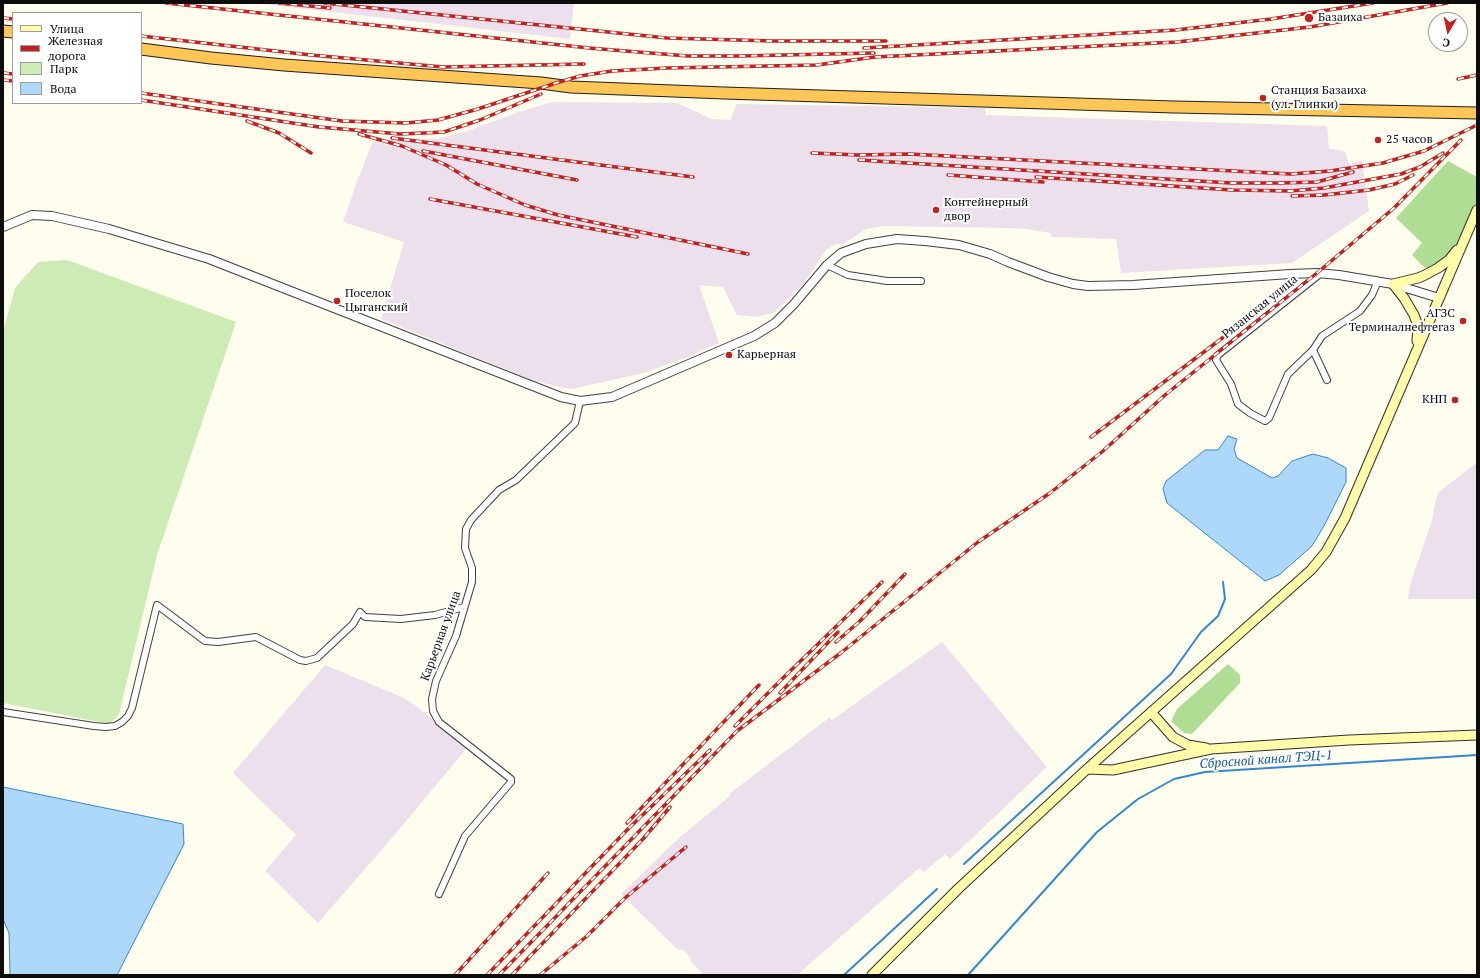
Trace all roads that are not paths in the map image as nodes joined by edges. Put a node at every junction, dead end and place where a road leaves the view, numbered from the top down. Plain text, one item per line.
1 (142, 49) edge
2 (1477, 113) edge
3 (1477, 210) edge
4 (3, 227) edge
5 (1464, 242) junction
6 (827, 265) junction
7 (1320, 274) junction
8 (921, 281) dead end
9 (1378, 281) junction
10 (1392, 284) junction
11 (1439, 298) junction
12 (1312, 350) junction
13 (1416, 352) junction
14 (1327, 380) dead end
15 (580, 401) junction
16 (464, 607) junction
17 (3, 712) edge
18 (1151, 712) junction
19 (1477, 735) edge
20 (1211, 749) junction
21 (1087, 769) junction
22 (439, 894) dead end
23 (872, 975) edge

1 - 2 highway
3 - 5 main road
4 - 15 street
5 - 10 main road
5 - 11 main road
6 - 7 street
6 - 8 street
6 - 15 street
7 - 9 street
7 - 12 street, Рязанская улица
9 - 10 street
9 - 12 street
10 - 11 street
10 - 13 main road
11 - 13 main road
12 - 14 street
13 - 18 main road
15 - 16 street, Карьерная улица
16 - 17 street
16 - 22 street, Карьерная улица
18 - 20 main road
18 - 21 main road
19 - 20 main road
20 - 21 main road
21 - 23 main road

